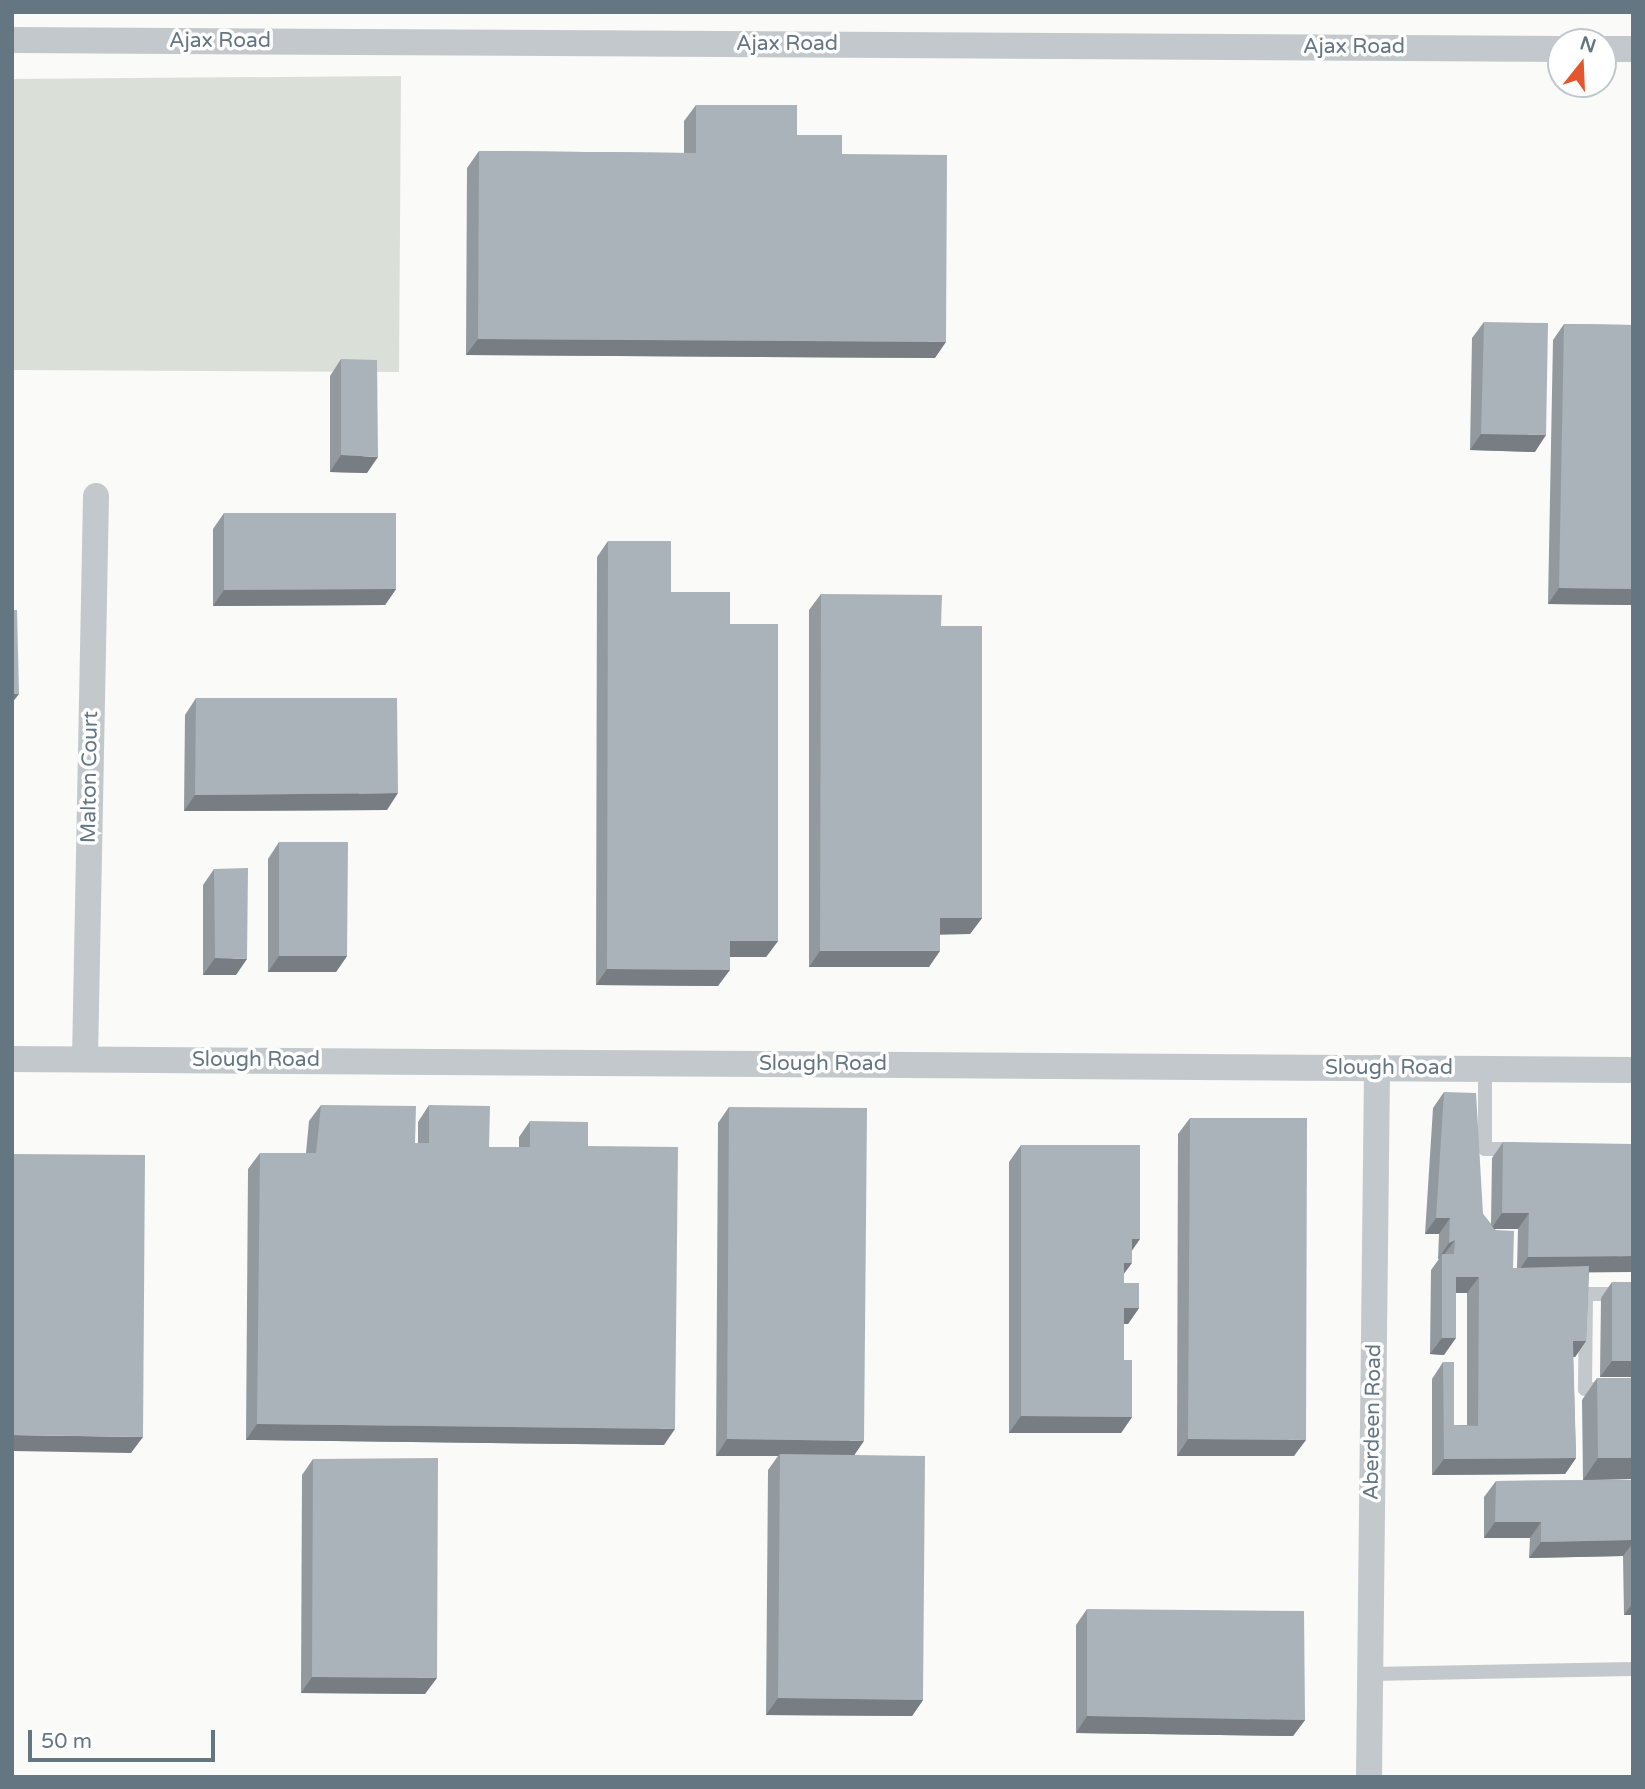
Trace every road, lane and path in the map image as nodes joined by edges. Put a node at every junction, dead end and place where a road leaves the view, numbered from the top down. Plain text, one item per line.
1 (12, 40) edge
2 (1547, 49) edge
3 (96, 496) dead end
4 (12, 1059) edge
5 (85, 1059) junction
6 (1377, 1068) junction
7 (1485, 1069) junction
8 (1633, 1070) edge
9 (1539, 1149) edge
10 (1633, 1294) edge
11 (1633, 1389) edge
12 (1633, 1669) edge
13 (1371, 1674) junction
14 (1369, 1777) edge

1 - 2 street, Ajax Road
3 - 5 street, Malton Court
4 - 5 street, Slough Road
5 - 6 street, Slough Road
6 - 7 street, Slough Road
6 - 13 street, Aberdeen Road
7 - 8 street, Slough Road
7 - 9 lane
10 - 11 lane
12 - 13 lane
13 - 14 street, Aberdeen Road

